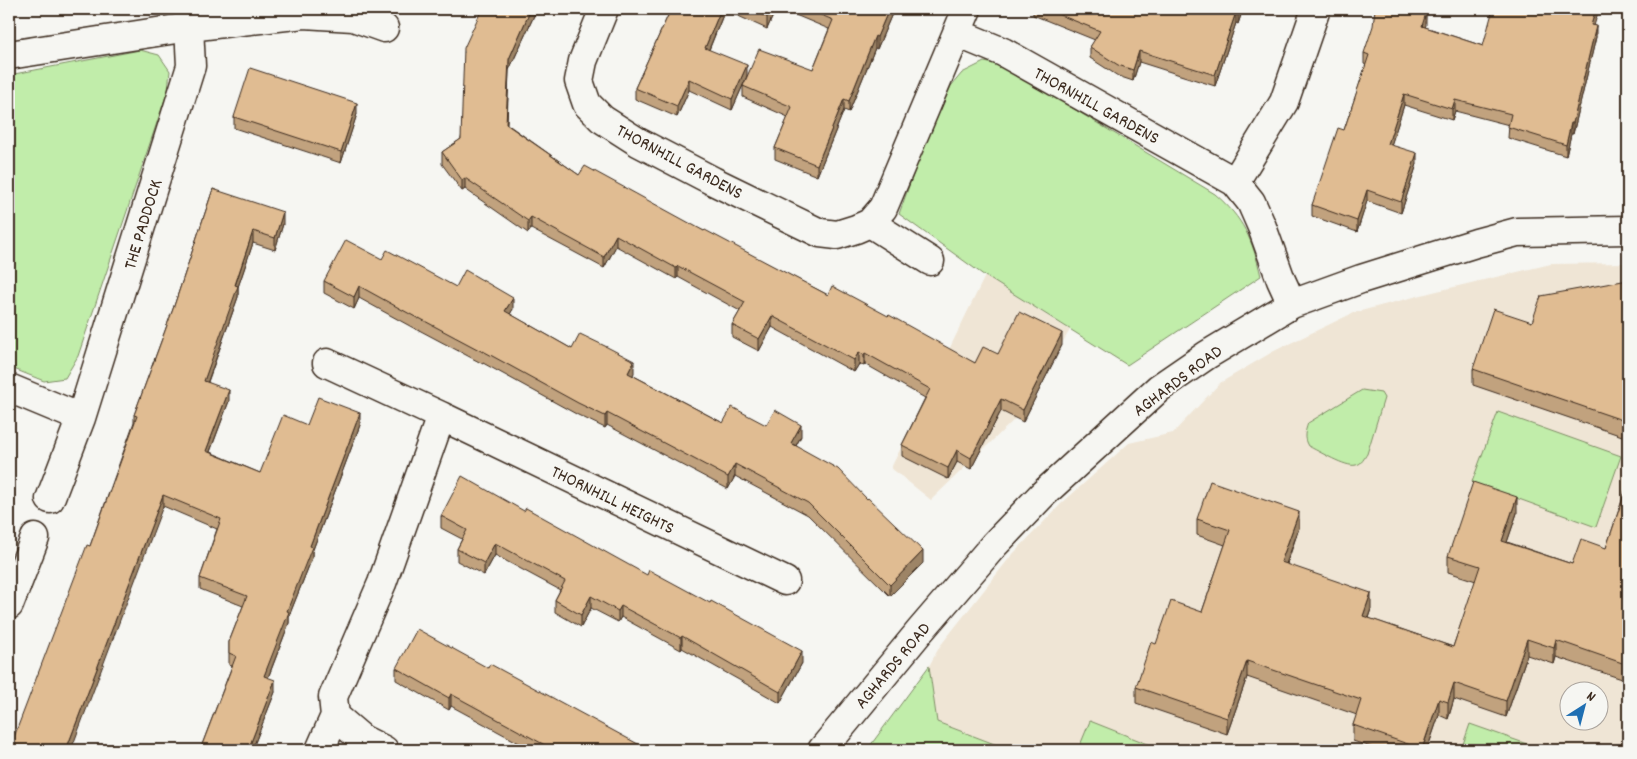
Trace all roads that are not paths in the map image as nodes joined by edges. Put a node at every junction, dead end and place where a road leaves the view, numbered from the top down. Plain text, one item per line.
1 (604, 9) edge
2 (1316, 9) edge
3 (962, 21) edge
4 (189, 28) junction
5 (384, 28) dead end
6 (9, 55) edge
7 (1235, 182) junction
8 (870, 222) junction
9 (1628, 230) edge
10 (930, 261) dead end
11 (1292, 304) junction
12 (327, 363) dead end
13 (9, 388) edge
14 (441, 416) junction
15 (81, 418) junction
16 (50, 499) dead end
17 (35, 538) dead end
18 (785, 581) dead end
19 (9, 604) edge
20 (335, 716) junction
21 (320, 750) edge
22 (384, 750) edge
23 (822, 750) edge

1 - 8 street, THORNHILL GARDENS
2 - 7 street
3 - 7 street, THORNHILL GARDENS
3 - 8 street, THORNHILL GARDENS
4 - 5 street
4 - 6 street
4 - 15 street, THE PADDOCK
7 - 11 street, THORNHILL GARDENS
8 - 10 street
9 - 11 street, AGHARDS ROAD
11 - 23 street, AGHARDS ROAD
12 - 14 street, THORNHILL HEIGHTS
13 - 15 street
14 - 18 street, THORNHILL HEIGHTS
14 - 20 street
15 - 16 street, THE PADDOCK
17 - 19 street
20 - 21 street
20 - 22 street

